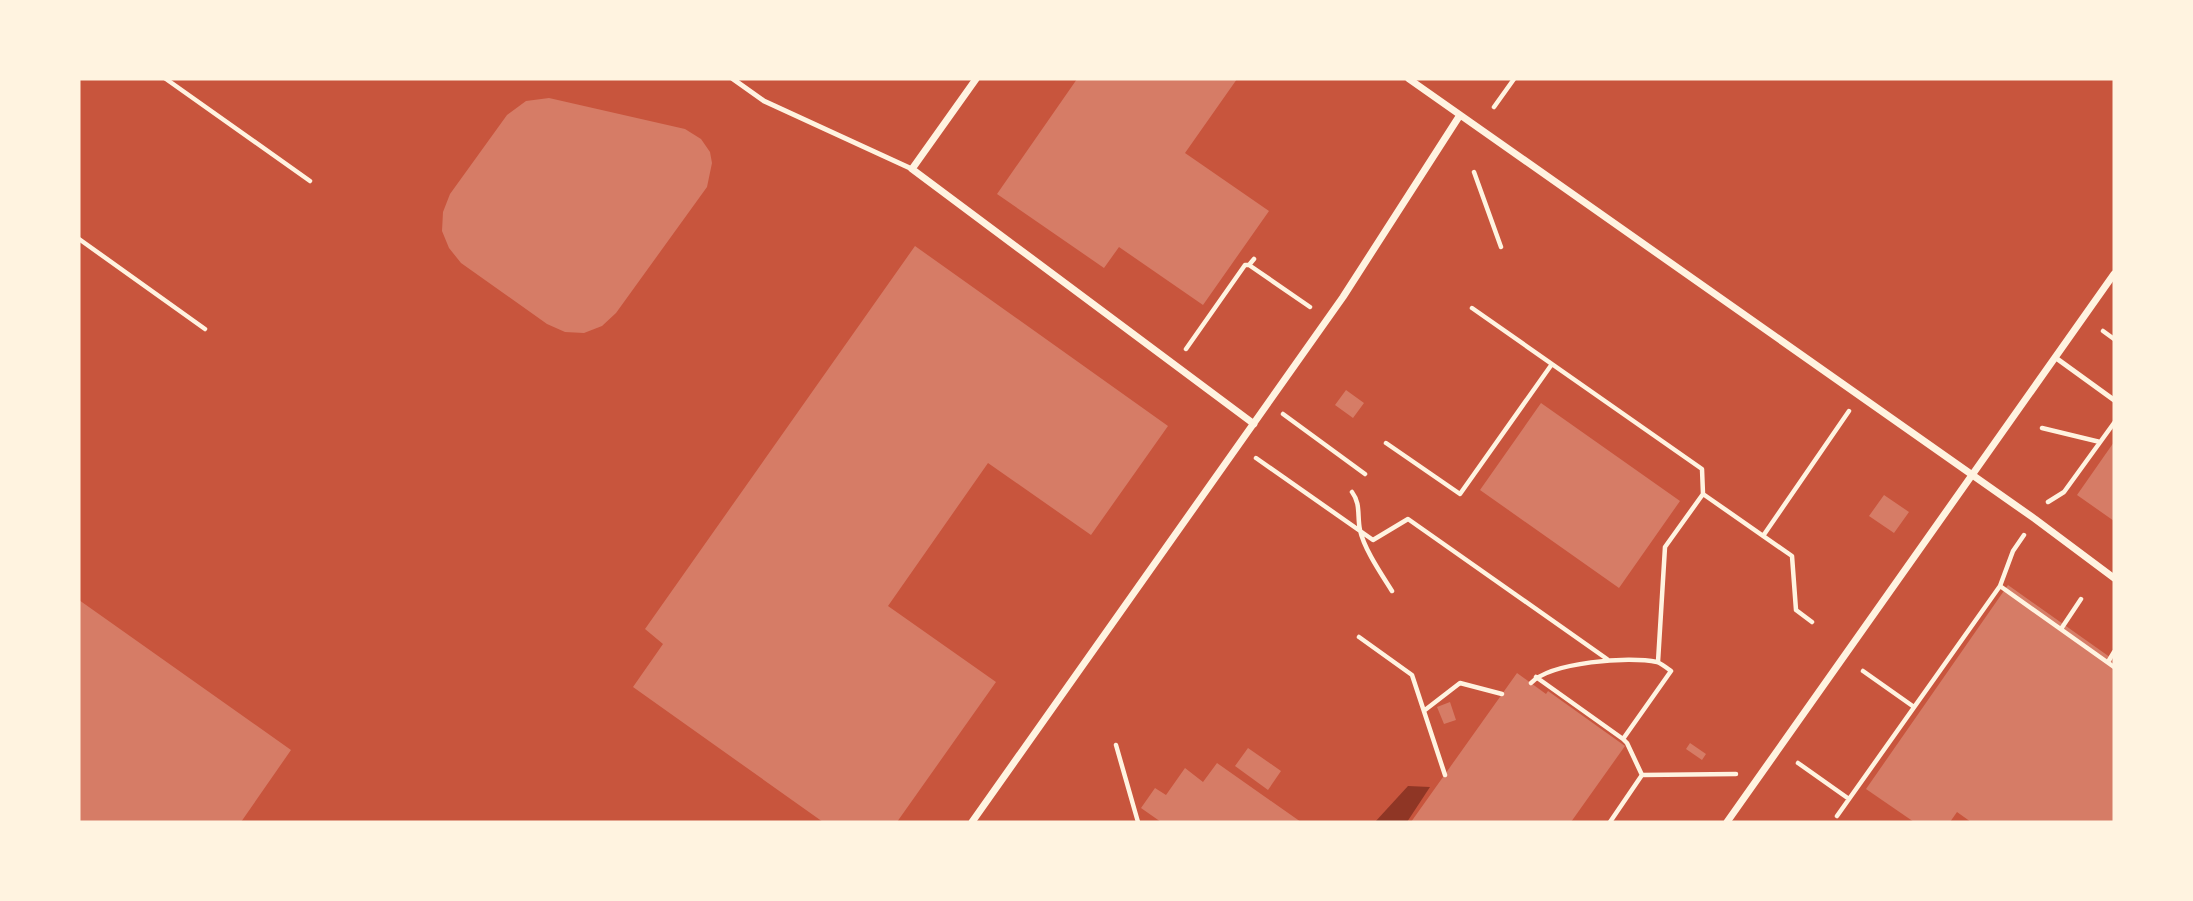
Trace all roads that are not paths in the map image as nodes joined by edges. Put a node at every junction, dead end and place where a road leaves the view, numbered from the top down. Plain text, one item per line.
1 (733, 79) edge
2 (976, 79) edge
3 (1409, 79) edge
4 (1460, 115) junction
5 (912, 169) junction
6 (2113, 278) edge
7 (2056, 358) junction
8 (2114, 400) edge
9 (1254, 424) junction
10 (1973, 476) junction
11 (2114, 578) edge
12 (972, 822) edge
13 (1727, 822) edge

1 - 5 lane
2 - 5 street
3 - 4 street
4 - 9 street
4 - 10 street
5 - 9 street
6 - 7 street
7 - 8 lane
7 - 10 street
9 - 12 street
10 - 11 street
10 - 13 street

